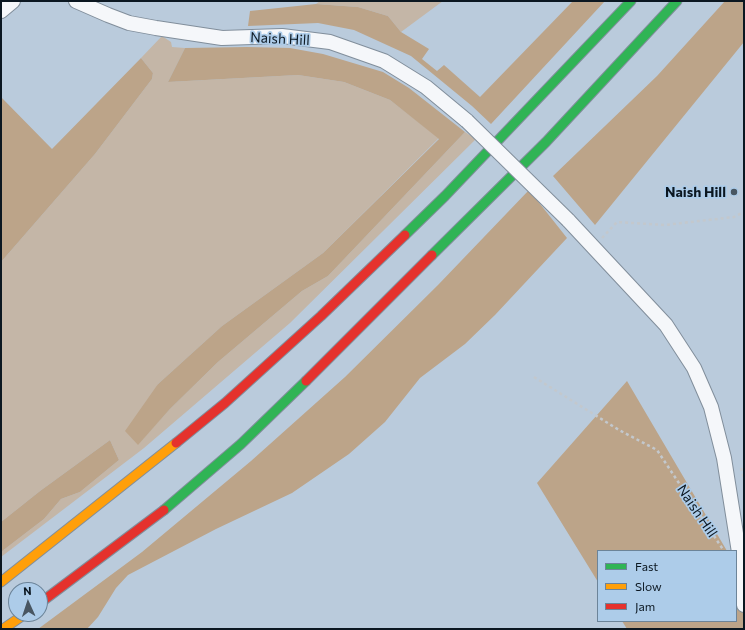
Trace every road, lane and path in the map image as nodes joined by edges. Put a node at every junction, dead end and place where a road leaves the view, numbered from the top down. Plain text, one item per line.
1 (13, 1) edge
2 (76, 1) edge
3 (631, 1) edge
4 (677, 1) edge
5 (1, 11) edge
6 (744, 212) edge
7 (593, 247) junction
8 (534, 377) dead end
9 (723, 550) edge
10 (1, 582) edge
11 (48, 597) edge
12 (744, 606) edge
13 (13, 622) edge
14 (3, 629) edge

1 - 5 street
2 - 7 street, Naish Hill, bridge
3 - 10 highway
4 - 11 highway
6 - 7 path
7 - 12 street, Naish Hill
8 - 9 path, Naish Hill
13 - 14 highway

